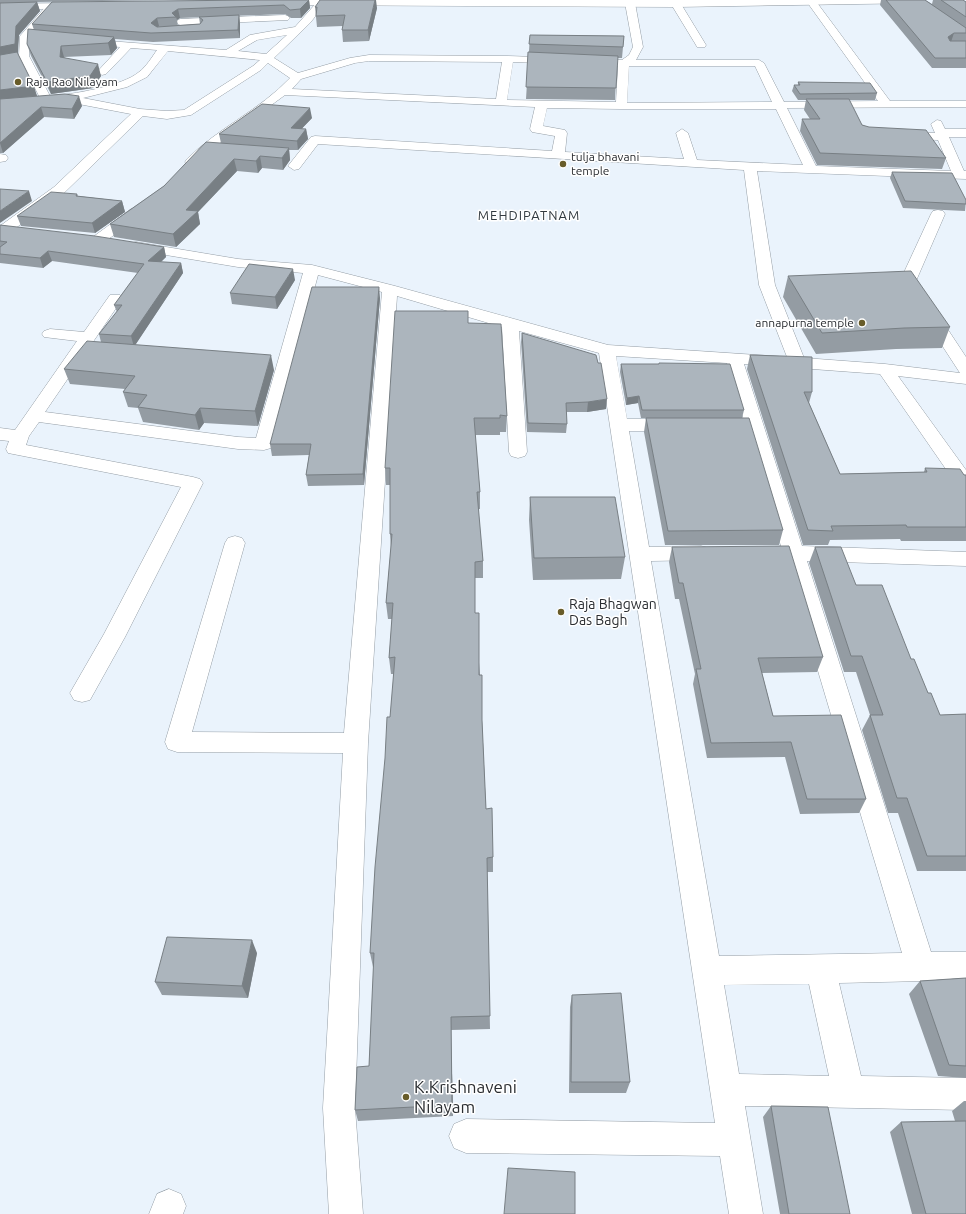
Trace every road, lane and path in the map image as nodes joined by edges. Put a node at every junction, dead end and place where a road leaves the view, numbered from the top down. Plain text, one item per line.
1 (917, 0) edge
2 (921, 0) edge
3 (791, 1) edge
4 (307, 2) edge
5 (452, 2) edge
6 (520, 2) edge
7 (571, 2) edge
8 (812, 2) junction
9 (321, 3) junction
10 (630, 3) junction
11 (269, 4) edge
12 (676, 4) junction
13 (86, 6) edge
14 (0, 7) edge
15 (50, 7) junction
16 (930, 9) edge
17 (188, 13) edge
18 (285, 18) edge
19 (257, 20) junction
20 (175, 26) junction
21 (219, 28) edge
22 (296, 30) junction
23 (25, 36) junction
24 (260, 36) junction
25 (41, 37) edge
26 (238, 37) edge
27 (154, 38) edge
28 (72, 40) edge
29 (128, 45) junction
30 (701, 45) dead end
31 (148, 47) junction
32 (164, 48) junction
33 (202, 52) junction
34 (227, 54) junction
35 (24, 56) junction
36 (266, 57) junction
37 (12, 58) edge
38 (508, 59) junction
39 (191, 62) dead end
40 (624, 63) junction
41 (102, 72) dead end
42 (297, 77) junction
43 (283, 92) junction
44 (46, 100) junction
45 (72, 100) junction
46 (31, 102) edge
47 (500, 103) junction
48 (542, 104) junction
49 (966, 104) edge
50 (851, 105) junction
51 (887, 105) junction
52 (928, 105) junction
53 (621, 106) junction
54 (713, 106) junction
55 (780, 106) junction
56 (61, 112) edge
57 (140, 112) junction
58 (719, 118) dead end
59 (857, 118) edge
60 (682, 133) dead end
61 (966, 133) edge
62 (890, 135) edge
63 (942, 135) junction
64 (205, 148) junction
65 (227, 149) edge
66 (286, 154) edge
67 (558, 155) junction
68 (692, 164) junction
69 (750, 167) junction
70 (811, 170) junction
71 (183, 171) edge
72 (963, 175) edge
73 (148, 203) edge
74 (938, 214) dead end
75 (3, 229) edge
76 (28, 232) edge
77 (312, 269) junction
78 (767, 285) junction
79 (783, 285) dead end
80 (390, 289) junction
81 (115, 298) dead end
82 (510, 324) junction
83 (50, 334) dead end
84 (88, 345) junction
85 (607, 350) junction
86 (734, 359) junction
87 (797, 362) junction
88 (885, 368) junction
89 (966, 370) edge
90 (966, 379) edge
91 (33, 416) junction
92 (620, 425) junction
93 (691, 425) edge
94 (10, 435) edge
95 (518, 452) dead end
96 (966, 484) edge
97 (235, 543) dead end
98 (717, 553) edge
99 (763, 553) edge
100 (794, 553) junction
101 (640, 554) junction
102 (966, 559) edge
103 (82, 693) dead end
104 (356, 743) junction
105 (966, 966) edge
106 (921, 967) junction
107 (821, 969) junction
108 (707, 971) junction
109 (726, 1090) junction
110 (849, 1092) junction
111 (966, 1094) edge
112 (466, 1136) dead end
113 (735, 1140) junction
114 (346, 1214) edge
115 (746, 1214) edge

1 - 2 street
1 - 8 street
1 - 16 street
3 - 8 street
3 - 12 street
4 - 9 street
4 - 11 street
5 - 6 street
5 - 9 street
6 - 7 street
7 - 10 street
8 - 51 street
9 - 22 street
10 - 12 street
10 - 40 street
11 - 19 street
12 - 30 street
13 - 15 street
14 - 15 street
15 - 23 street
17 - 20 street
18 - 19 street
19 - 20 street
20 - 21 street
22 - 24 street
22 - 36 street
23 - 25 street
23 - 35 street
24 - 26 street
24 - 34 street
27 - 31 street
28 - 29 street
29 - 31 street
29 - 41 street
31 - 32 street
32 - 33 street
32 - 45 street
33 - 34 street
33 - 39 street
34 - 36 street
35 - 37 street
35 - 44 street
36 - 42 street
36 - 57 street
38 - 40 street
38 - 42 street
38 - 47 street
40 - 53 street
40 - 55 street
42 - 43 street
43 - 47 street
43 - 64 street
44 - 45 street
44 - 46 street
45 - 56 street
45 - 57 street
47 - 48 street
48 - 53 street
48 - 67 street
49 - 52 street
50 - 51 street
50 - 55 street
50 - 59 street
51 - 52 street
52 - 63 street
53 - 54 street
54 - 55 street
54 - 58 street
55 - 70 street
57 - 75 street
60 - 68 street
61 - 63 street
62 - 63 street
63 - 72 street
64 - 65 street
64 - 71 street
66 - 67 street
67 - 68 street
68 - 69 street
69 - 70 street
69 - 78 street
70 - 72 street
73 - 77 street
74 - 89 street
75 - 76 street
77 - 80 street
77 - 91 street
78 - 79 street
78 - 87 street
80 - 82 street
80 - 104 street
81 - 84 street
82 - 85 street
82 - 95 street
83 - 84 street
84 - 91 street
85 - 86 street
85 - 92 street
86 - 87 street
86 - 100 street
87 - 88 street
88 - 90 street
88 - 96 street
91 - 94 street
92 - 93 street
92 - 101 street
94 - 103 street
97 - 104 street
98 - 101 street
99 - 100 street
100 - 102 street
100 - 106 street
101 - 108 street
104 - 114 street
105 - 106 street
106 - 107 street
107 - 108 street
107 - 110 street
108 - 109 street
109 - 110 street
109 - 113 street
110 - 111 street
112 - 113 street
113 - 115 street

